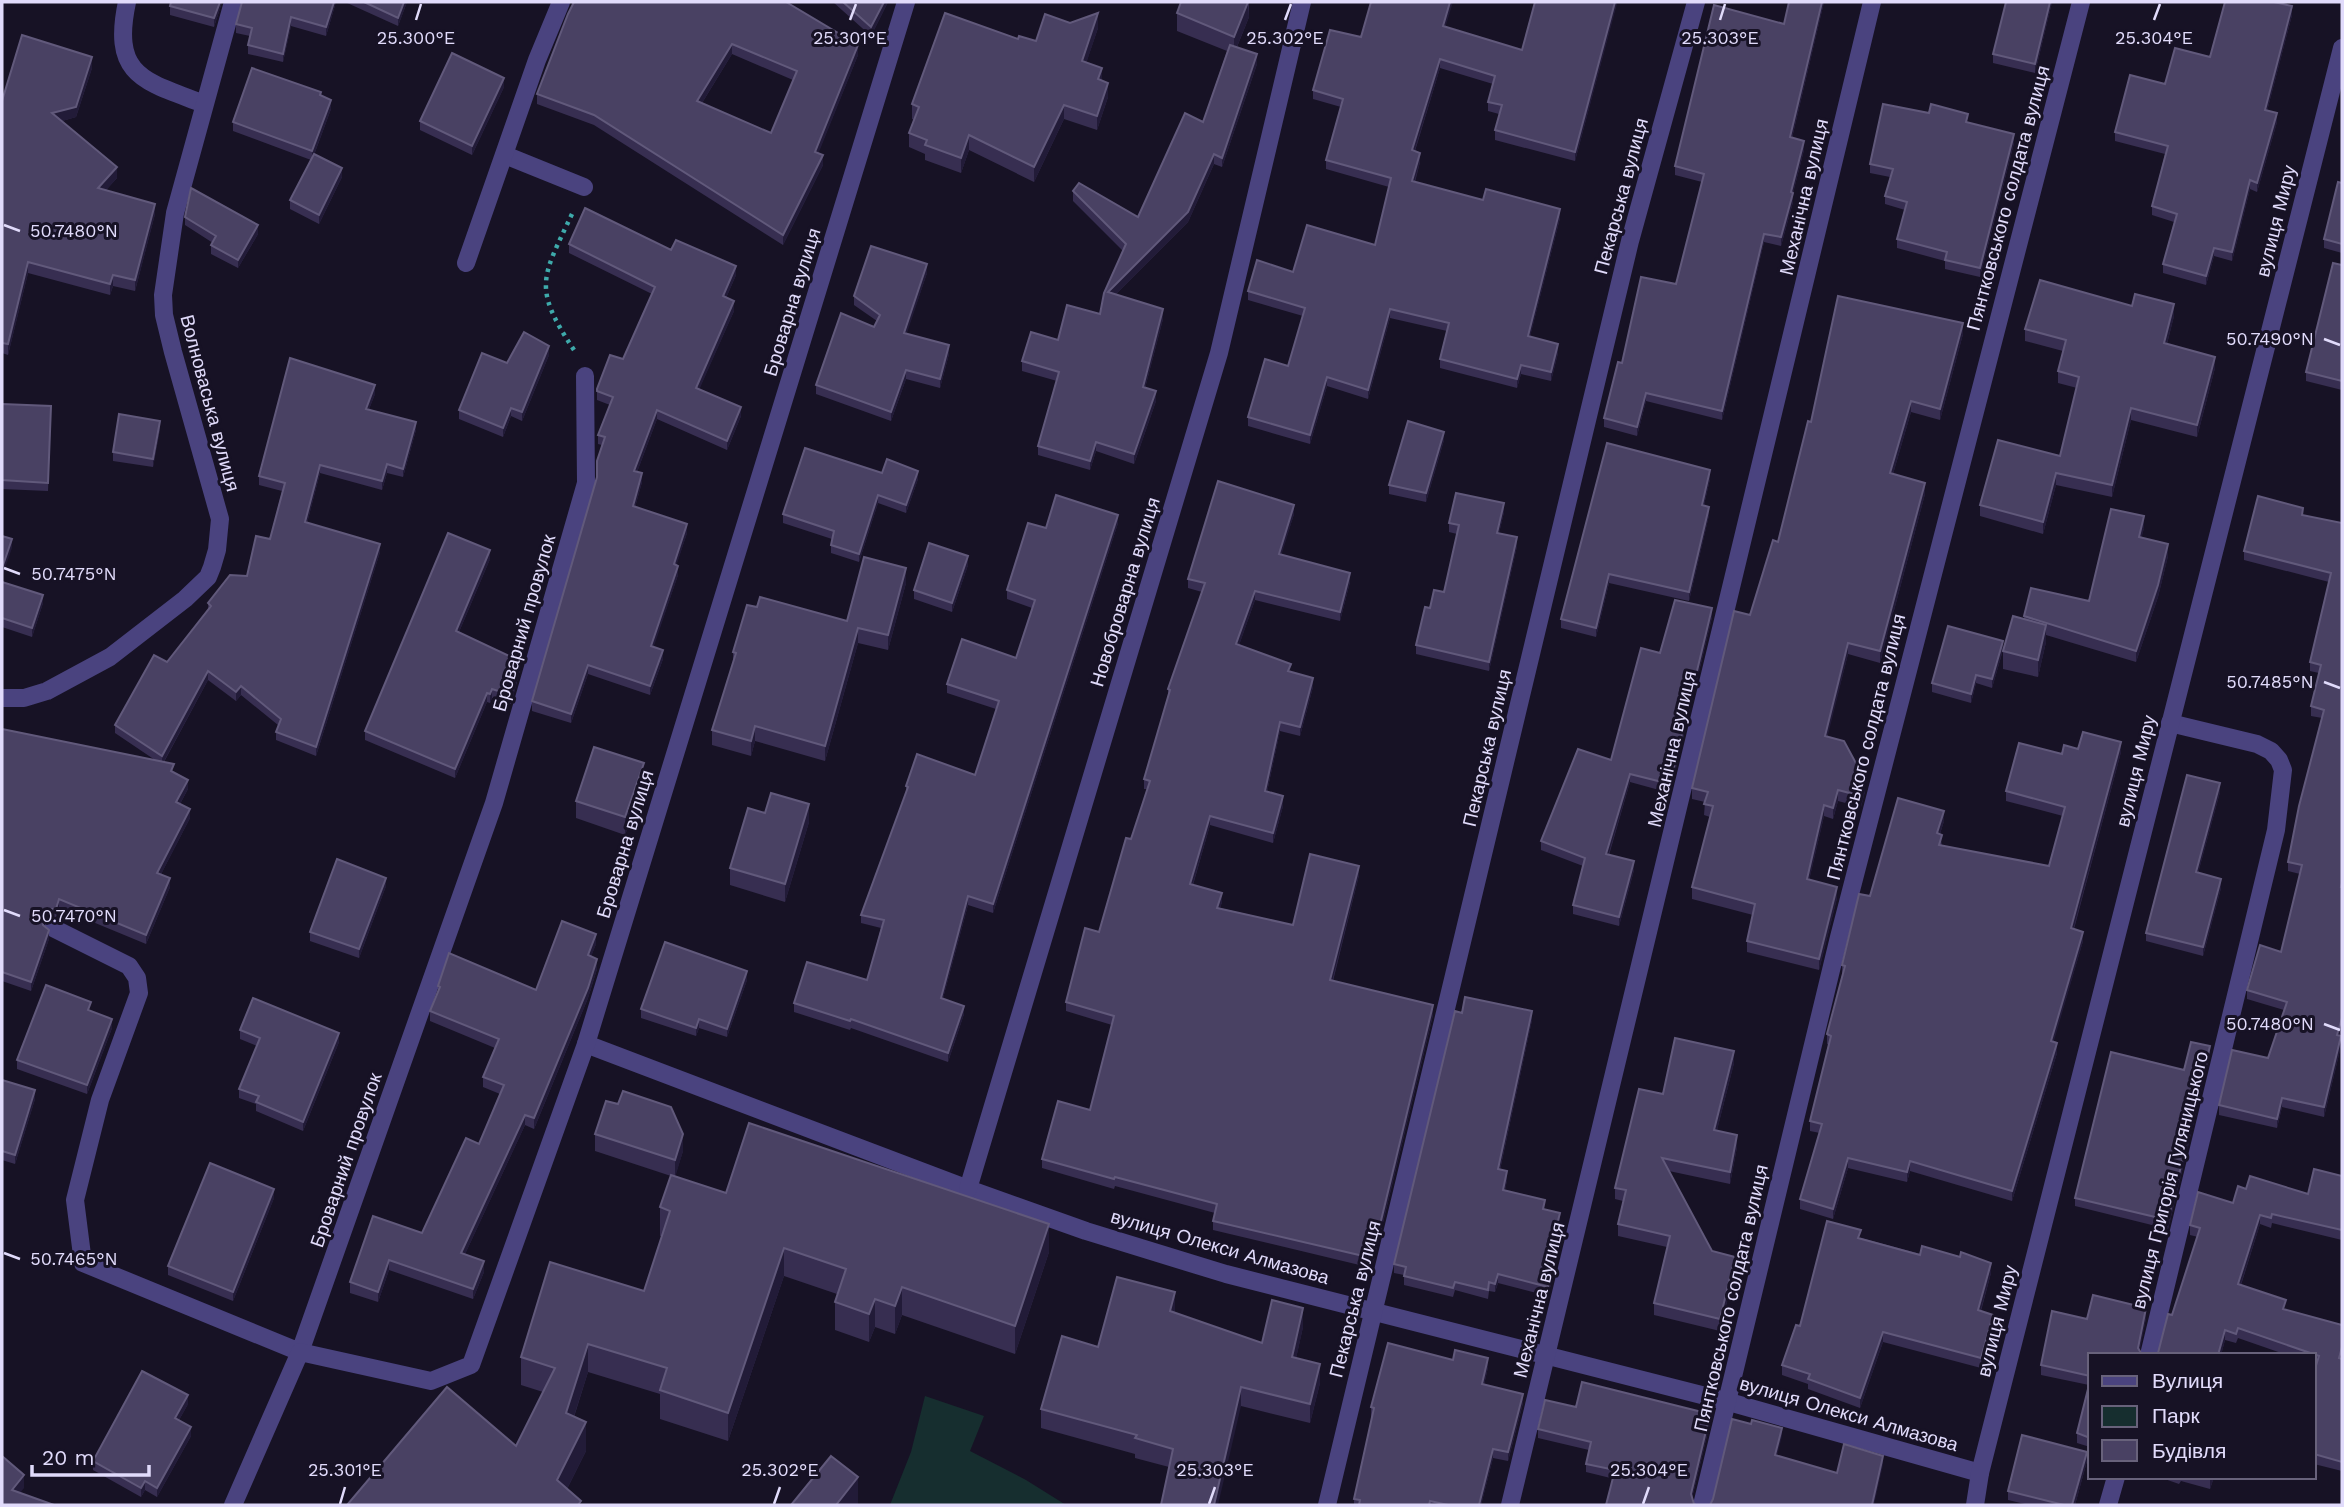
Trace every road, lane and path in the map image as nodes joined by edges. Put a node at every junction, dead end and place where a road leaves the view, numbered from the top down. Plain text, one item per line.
1 (127, 2) edge
2 (233, 2) edge
3 (561, 2) edge
4 (906, 2) edge
5 (1302, 2) edge
6 (1696, 2) edge
7 (1872, 2) edge
8 (2081, 2) edge
9 (2342, 48) edge
10 (204, 104) junction
11 (505, 155) junction
12 (584, 187) joint
13 (466, 263) dead end
14 (585, 376) joint
15 (2, 698) edge
16 (2170, 723) junction
17 (53, 928) dead end
18 (586, 1044) junction
19 (968, 1189) junction
20 (1372, 1311) junction
21 (300, 1352) junction
22 (2149, 1353) edge
23 (1547, 1356) junction
24 (1729, 1402) junction
25 (1980, 1473) junction
26 (2115, 1479) edge
27 (233, 1505) edge
28 (1327, 1505) edge
29 (1510, 1505) edge
30 (1702, 1505) edge
31 (1975, 1505) edge
32 (2108, 1505) edge

1 - 10 street
2 - 10 street, Волноваська вулиця
3 - 11 street
4 - 18 street, Броварна вулиця
5 - 19 street, Новоброварна вулиця
6 - 20 street, Пекарська вулиця
7 - 23 street, Механічна вулиця
8 - 24 street, Пянтковського солдата вулиця
9 - 16 street, вулиця Миру
10 - 15 street, Волноваська вулиця
11 - 12 street
11 - 13 street
12 - 14 path
14 - 21 street, Броварний провулок
16 - 22 street, вулиця Григорія Гуляницького
16 - 25 street, вулиця Миру
17 - 21 street
18 - 19 street, вулиця Олекси Алмазова
18 - 21 street, Броварна вулиця
19 - 20 street, вулиця Олекси Алмазова
20 - 23 street, вулиця Олекси Алмазова
20 - 28 street, Пекарська вулиця
21 - 27 street
23 - 24 street, вулиця Олекси Алмазова
23 - 29 street, Механічна вулиця
24 - 25 street, вулиця Олекси Алмазова
24 - 30 street, Пянтковського солдата вулиця
25 - 31 street, вулиця Миру
26 - 32 street

